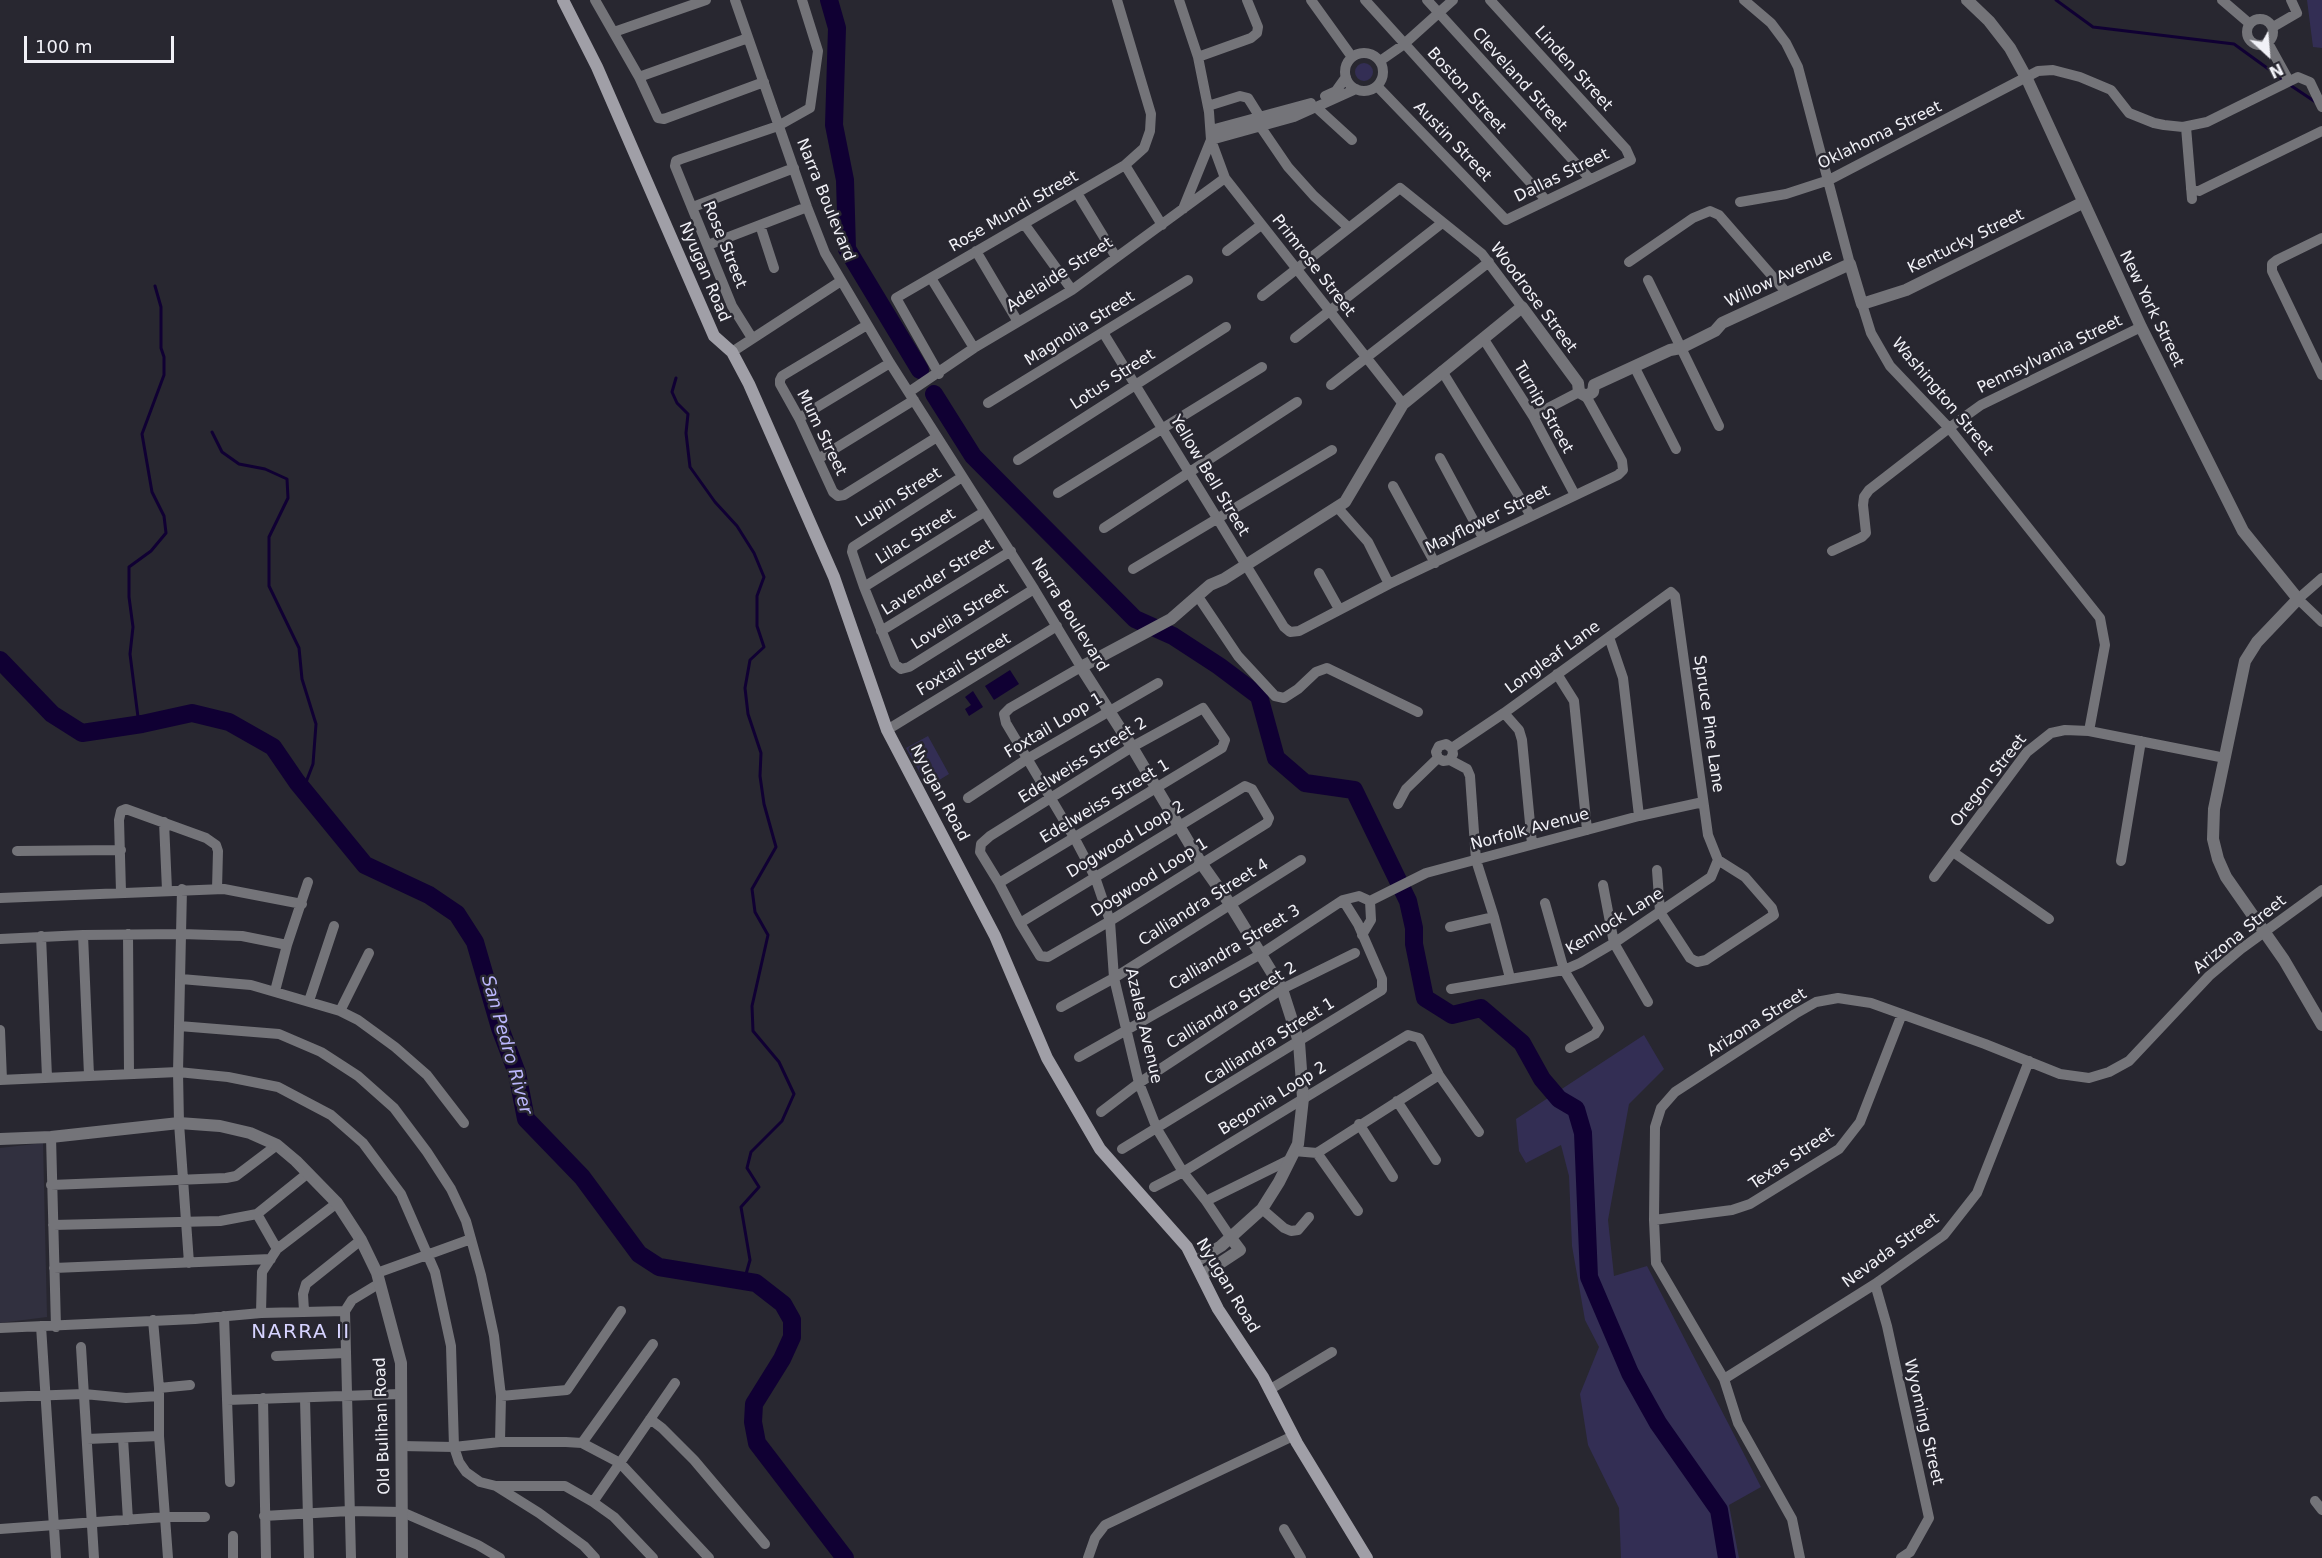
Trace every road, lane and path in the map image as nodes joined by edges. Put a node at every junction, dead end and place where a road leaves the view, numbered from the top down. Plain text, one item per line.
1 (563, 0) edge
2 (595, 0) edge
3 (705, 0) edge
4 (735, 0) edge
5 (802, 0) edge
6 (1117, 0) edge
7 (1179, 0) edge
8 (1247, 0) edge
9 (1311, 0) edge
10 (1365, 0) edge
11 (1427, 0) edge
12 (1453, 0) edge
13 (1490, 0) edge
14 (1744, 0) edge
15 (1968, 0) edge
16 (2222, 0) edge
17 (2292, 0) edge
18 (1439, 14) junction
19 (2250, 24) junction
20 (2273, 27) junction
21 (614, 32) junction
22 (748, 38) junction
23 (2268, 43) junction
24 (1404, 45) junction
25 (1198, 57) junction
26 (1352, 57) junction
27 (1380, 61) junction
28 (639, 77) junction
29 (1346, 77) junction
30 (2027, 79) junction
31 (2289, 81) junction
32 (764, 82) junction
33 (1377, 86) junction
34 (1356, 89) junction
35 (1208, 106) junction
36 (2322, 107) edge
37 (1317, 108) junction
38 (1259, 122) junction
39 (778, 126) junction
40 (2186, 127) junction
41 (2322, 131) edge
42 (1211, 135) junction
43 (1352, 140) dead end
44 (1631, 160) joint
45 (1125, 165) junction
46 (794, 168) junction
47 (1225, 178) junction
48 (1590, 179) junction
49 (1829, 180) junction
50 (1077, 193) junction
51 (1546, 200) junction
52 (1740, 202) dead end
53 (2082, 203) junction
54 (693, 207) junction
55 (807, 207) junction
56 (1182, 209) junction
57 (1506, 220) joint
58 (1442, 223) junction
59 (760, 225) junction
60 (1025, 225) junction
61 (1162, 225) junction
62 (1261, 225) junction
63 (1349, 228) junction
64 (2322, 238) edge
65 (708, 246) junction
66 (976, 251) junction
67 (1227, 251) dead end
68 (1116, 257) junction
69 (1489, 262) junction
70 (1629, 262) dead end
71 (1850, 264) junction
72 (774, 268) dead end
73 (1296, 269) junction
74 (931, 278) junction
75 (1188, 280) dead end
76 (1648, 280) dead end
77 (841, 281) junction
78 (1072, 290) junction
79 (1787, 293) junction
80 (1262, 296) dead end
81 (1862, 304) junction
82 (1522, 307) junction
83 (1329, 311) junction
84 (1018, 322) junction
85 (867, 325) junction
86 (1226, 327) dead end
87 (2141, 327) junction
88 (1104, 334) junction
89 (752, 338) junction
90 (1295, 338) dead end
91 (1483, 338) junction
92 (1676, 346) junction
93 (974, 348) junction
94 (732, 352) junction
95 (1366, 357) junction
96 (890, 363) junction
97 (1262, 367) dead end
98 (1635, 368) junction
99 (1442, 371) junction
100 (939, 374) junction
101 (2322, 375) edge
102 (1134, 385) junction
103 (1331, 385) dead end
104 (1581, 390) junction
105 (912, 396) junction
106 (1297, 402) dead end
107 (988, 404) dead end
108 (1402, 404) junction
109 (1533, 416) junction
110 (799, 418) junction
111 (1719, 426) dead end
112 (1162, 428) junction
113 (1949, 428) junction
114 (937, 437) junction
115 (1676, 449) dead end
116 (1332, 450) dead end
117 (1440, 458) dead end
118 (818, 459) junction
119 (1018, 460) dead end
120 (1189, 472) junction
121 (962, 477) junction
122 (1393, 486) dead end
123 (1058, 493) dead end
124 (1575, 495) junction
125 (1337, 507) junction
126 (984, 512) junction
127 (1531, 516) junction
128 (1216, 518) junction
129 (1104, 528) dead end
130 (1483, 538) junction
131 (1011, 551) junction
132 (1832, 551) dead end
133 (1435, 563) junction
134 (1246, 565) junction
135 (1133, 569) dead end
136 (1319, 573) dead end
137 (2322, 578) edge
138 (1224, 579) junction
139 (1389, 584) junction
140 (864, 587) junction
141 (1034, 589) junction
142 (1671, 592) joint
143 (2298, 598) junction
144 (1201, 601) junction
145 (1339, 609) junction
146 (1174, 616) junction
147 (2322, 622) edge
148 (1057, 626) junction
149 (881, 631) junction
150 (1290, 632) joint
151 (1609, 637) junction
152 (1081, 667) junction
153 (1557, 674) junction
154 (1158, 683) dead end
155 (1109, 710) junction
156 (1418, 712) dead end
157 (1504, 713) junction
158 (887, 730) junction
159 (2089, 731) junction
160 (2141, 741) junction
161 (1225, 745) joint
162 (1132, 747) junction
163 (1452, 748) junction
164 (1438, 758) junction
165 (2225, 758) junction
166 (1027, 759) junction
167 (1450, 760) junction
168 (1156, 789) junction
169 (968, 798) dead end
170 (1051, 798) junction
171 (1703, 802) junction
172 (1398, 804) dead end
173 (1639, 816) junction
174 (1269, 820) joint
175 (164, 822) junction
176 (1178, 826) junction
177 (1587, 830) junction
178 (1075, 838) junction
179 (1532, 844) junction
180 (17, 850) dead end
181 (121, 850) junction
182 (1953, 852) junction
183 (1302, 860) dead end
184 (1476, 860) junction
185 (1718, 860) junction
186 (2121, 861) dead end
187 (1201, 863) junction
188 (1657, 870) dead end
189 (1095, 877) junction
190 (1934, 877) dead end
191 (308, 882) dead end
192 (999, 883) junction
193 (1603, 885) dead end
194 (182, 889) junction
195 (217, 889) junction
196 (167, 890) junction
197 (2322, 890) edge
198 (121, 892) junction
199 (0, 898) edge
200 (1342, 900) junction
201 (1372, 900) junction
202 (1545, 903) dead end
203 (302, 904) junction
204 (1230, 904) junction
205 (1660, 912) junction
206 (1494, 917) junction
207 (2049, 919) dead end
208 (1110, 921) junction
209 (1020, 923) junction
210 (334, 926) dead end
211 (1450, 927) dead end
212 (2264, 933) junction
213 (83, 934) junction
214 (128, 934) junction
215 (182, 934) junction
216 (1362, 935) junction
217 (41, 936) junction
218 (0, 939) edge
219 (1614, 943) junction
220 (287, 945) junction
221 (369, 953) dead end
222 (1355, 953) dead end
223 (1261, 954) junction
224 (1564, 970) junction
225 (1114, 978) junction
226 (1510, 978) junction
227 (181, 979) junction
228 (1282, 989) junction
229 (1451, 989) dead end
230 (275, 991) junction
231 (309, 1001) junction
232 (1648, 1002) dead end
233 (1061, 1007) dead end
234 (340, 1011) junction
235 (1902, 1014) junction
236 (2322, 1025) edge
237 (179, 1026) junction
238 (1127, 1029) junction
239 (0, 1030) edge
240 (1299, 1041) junction
241 (1570, 1048) dead end
242 (1079, 1057) dead end
243 (2029, 1061) junction
244 (178, 1072) junction
245 (129, 1073) junction
246 (89, 1075) junction
247 (1439, 1075) junction
248 (47, 1077) junction
249 (1, 1080) edge
250 (1139, 1083) junction
251 (1303, 1098) junction
252 (1397, 1101) junction
253 (1101, 1112) dead end
254 (179, 1123) junction
255 (464, 1123) dead end
256 (1359, 1124) junction
257 (1156, 1130) junction
258 (1479, 1132) dead end
259 (51, 1137) junction
260 (0, 1139) edge
261 (277, 1145) junction
262 (1122, 1149) dead end
263 (1317, 1153) junction
264 (1293, 1155) junction
265 (1436, 1160) dead end
266 (1183, 1172) junction
267 (308, 1173) junction
268 (1393, 1178) dead end
269 (184, 1179) junction
270 (51, 1185) junction
271 (1154, 1187) dead end
272 (1206, 1201) junction
273 (337, 1203) junction
274 (1262, 1209) junction
275 (1358, 1211) dead end
276 (257, 1214) junction
277 (1309, 1217) dead end
278 (1654, 1220) junction
279 (187, 1221) junction
280 (52, 1226) junction
281 (1231, 1238) junction
282 (471, 1239) junction
283 (361, 1240) junction
284 (277, 1248) junction
285 (428, 1254) junction
286 (271, 1259) junction
287 (1195, 1262) junction
288 (189, 1263) junction
289 (54, 1268) junction
290 (1202, 1275) junction
291 (379, 1278) junction
292 (1875, 1284) junction
293 (304, 1311) junction
294 (345, 1311) junction
295 (621, 1311) dead end
296 (261, 1313) junction
297 (224, 1316) junction
298 (153, 1320) junction
299 (41, 1326) junction
300 (56, 1326) junction
301 (0, 1328) edge
302 (653, 1344) dead end
303 (81, 1347) dead end
304 (1332, 1352) dead end
305 (345, 1353) junction
306 (276, 1356) dead end
307 (1724, 1379) junction
308 (675, 1383) dead end
309 (190, 1385) dead end
310 (1269, 1390) junction
311 (159, 1392) junction
312 (84, 1394) junction
313 (400, 1394) junction
314 (347, 1395) junction
315 (45, 1396) junction
316 (501, 1396) junction
317 (0, 1397) edge
318 (263, 1398) junction
319 (304, 1398) junction
320 (227, 1400) junction
321 (650, 1419) junction
322 (159, 1436) junction
323 (1293, 1436) junction
324 (123, 1438) junction
325 (87, 1439) junction
326 (500, 1443) junction
327 (582, 1443) junction
328 (401, 1446) junction
329 (454, 1447) junction
330 (620, 1463) junction
331 (230, 1482) dead end
332 (495, 1486) junction
333 (593, 1502) junction
334 (349, 1511) junction
335 (402, 1512) junction
336 (306, 1513) junction
337 (264, 1516) junction
338 (165, 1517) junction
339 (205, 1517) dead end
340 (128, 1520) junction
341 (92, 1524) junction
342 (53, 1526) junction
343 (0, 1529) edge
344 (1284, 1529) dead end
345 (232, 1536) dead end
346 (765, 1544) dead end
347 (56, 1558) edge
348 (94, 1558) edge
349 (168, 1558) edge
350 (233, 1558) edge
351 (266, 1558) edge
352 (309, 1558) edge
353 (351, 1558) edge
354 (402, 1558) edge
355 (500, 1558) edge
356 (596, 1558) edge
357 (653, 1558) edge
358 (709, 1558) edge
359 (1088, 1558) edge
360 (1301, 1558) edge
361 (1367, 1558) edge
362 (1800, 1558) edge
363 (1901, 1558) edge

1 - 94 main road, Nyugan Road
2 - 21 street
3 - 21 street
4 - 22 street, Narra Boulevard
5 - 39 street
6 - 45 street, Rose Mundi Street
7 - 25 street, Primrose Street
8 - 25 street
9 - 26 street
10 - 24 street, Boston Street
11 - 18 street, Cleveland Street
12 - 18 street
13 - 44 street, Linden Street
14 - 49 street, Washington Street
15 - 30 street, New York Street
16 - 19 street
17 - 20 street
18 - 24 street
18 - 48 street, Cleveland Street
19 - 20 street
19 - 23 street
20 - 23 street
21 - 28 street
22 - 28 street
22 - 32 street, Narra Boulevard
23 - 31 street
24 - 27 street
24 - 51 street, Boston Street
25 - 35 street, Primrose Street
26 - 27 street
26 - 29 street
27 - 33 street
28 - 32 street
29 - 34 street
29 - 38 street
30 - 40 street, Oklahoma Street
30 - 49 street, Oklahoma Street
30 - 53 street, New York Street
31 - 36 street
31 - 40 street
32 - 39 street, Narra Boulevard
33 - 34 street
33 - 57 street, Austin Street
34 - 37 street
35 - 38 street
35 - 42 street, Primrose Street
37 - 38 street
37 - 43 street
38 - 42 street
38 - 63 street
39 - 46 street, Narra Boulevard
39 - 54 street, Rose Street
40 - 41 street
42 - 47 street, Primrose Street
42 - 56 street
44 - 48 street, Dallas Street
45 - 50 street, Rose Mundi Street
45 - 61 street
46 - 54 street
46 - 55 street, Narra Boulevard
47 - 56 street, Adelaide Street
47 - 62 street, Primrose Street
48 - 51 street, Dallas Street
49 - 52 street, Oklahoma Street
49 - 71 street, Washington Street
50 - 60 street, Rose Mundi Street
50 - 68 street
51 - 57 street, Dallas Street
53 - 81 street, Kentucky Street
53 - 87 street, New York Street
54 - 65 street, Rose Street
55 - 59 street
55 - 77 street, Narra Boulevard
56 - 61 street, Adelaide Street
58 - 63 street, Woodrose Street
58 - 69 street, Woodrose Street
58 - 83 street
59 - 65 street
59 - 72 street
60 - 66 street, Rose Mundi Street
60 - 78 street
61 - 68 street, Adelaide Street
62 - 67 street
62 - 73 street, Primrose Street
63 - 73 street, Woodrose Street
64 - 101 street
65 - 89 street, Rose Street
66 - 74 street, Rose Mundi Street
66 - 84 street
68 - 78 street, Adelaide Street
69 - 82 street, Woodrose Street
69 - 95 street
70 - 79 street
71 - 79 street, Willow Avenue
71 - 81 street, Washington Street
73 - 80 street, Woodrose Street
73 - 83 street, Primrose Street
74 - 93 street
74 - 100 street, Rose Mundi Street
75 - 88 street, Magnolia Street
76 - 92 street
77 - 85 street, Narra Boulevard
77 - 89 street
78 - 84 street, Adelaide Street
79 - 92 street, Willow Avenue
81 - 113 street, Washington Street
82 - 91 street
82 - 104 street, Woodrose Street
83 - 90 street
83 - 95 street, Primrose Street
84 - 93 street, Adelaide Street
85 - 96 street, Narra Boulevard
85 - 110 street, Mum Street
86 - 102 street, Lotus Street
87 - 113 street, Pennsylvania Street
87 - 143 street, New York Street
88 - 102 street, Yellow Bell Street
88 - 107 street, Magnolia Street
89 - 94 street
91 - 99 street
91 - 109 street, Turnip Street
92 - 98 street, Willow Avenue
92 - 111 street
93 - 100 street, Adelaide Street
94 - 158 main road, Nyugan Road
95 - 103 street
95 - 108 street, Primrose Street
96 - 105 street, Narra Boulevard
96 - 110 street
97 - 112 street
98 - 104 street, Willow Avenue
98 - 115 street
99 - 108 street
99 - 127 street
100 - 105 street, Adelaide Street
102 - 112 street, Yellow Bell Street
102 - 119 street, Lotus Street
104 - 109 street, Willow Avenue
104 - 124 street, Mayflower Street
105 - 114 street, Narra Boulevard
105 - 118 street, Adelaide Street
106 - 120 street
108 - 125 street
109 - 124 street, Turnip Street
110 - 118 street, Mum Street
112 - 120 street, Yellow Bell Street
112 - 123 street
113 - 132 street, Pennsylvania Street
113 - 159 street, Washington Street
114 - 118 street, Mum Street
114 - 121 street, Narra Boulevard
116 - 128 street
117 - 130 street
120 - 128 street, Yellow Bell Street
120 - 129 street
121 - 126 street, Narra Boulevard
121 - 140 street, Lupin Street
122 - 133 street
124 - 127 street, Mayflower Street
125 - 134 street
125 - 139 street
126 - 131 street, Narra Boulevard
126 - 140 street, Lilac Street
127 - 130 street, Mayflower Street
128 - 134 street, Yellow Bell Street
128 - 135 street
130 - 133 street, Mayflower Street
131 - 141 street, Narra Boulevard
131 - 149 street, Lavender Street
133 - 139 street, Mayflower Street
134 - 138 street
134 - 150 street, Yellow Bell Street
136 - 145 street
137 - 143 street
138 - 144 street
138 - 146 street
139 - 145 street, Mayflower Street
140 - 149 street
141 - 148 street, Narra Boulevard
141 - 149 street, Lovelia Street
142 - 151 street, Longleaf Lane
142 - 171 street, Spruce Pine Lane
143 - 147 street, New York Street
143 - 165 street
144 - 146 street
144 - 156 street
145 - 150 street, Mayflower Street
146 - 152 street
148 - 152 street, Narra Boulevard
148 - 158 street, Foxtail Street
151 - 153 street, Longleaf Lane
151 - 173 street
152 - 155 street, Narra Boulevard
152 - 166 street, Azalea Avenue
153 - 157 street, Longleaf Lane
153 - 177 street
154 - 155 street, Foxtail Loop 1
155 - 162 street, Narra Boulevard
155 - 166 street, Foxtail Loop 1
157 - 163 street, Longleaf Lane
157 - 179 street
158 - 287 main road, Nyugan Road
159 - 160 street, Oregon Street
159 - 182 street, Oregon Street
160 - 165 street, Oregon Street
160 - 186 street
161 - 162 street, Edelweiss Street 2
161 - 168 street, Edelweiss Street 1
162 - 168 street, Narra Boulevard
162 - 170 street, Edelweiss Street 2
163 - 164 street
163 - 167 street
164 - 167 street
164 - 172 street
165 - 212 street
166 - 169 street, Foxtail Loop 1
166 - 170 street, Azalea Avenue
167 - 184 street
168 - 176 street, Narra Boulevard
168 - 178 street, Edelweiss Street 1
170 - 178 street, Azalea Avenue
170 - 192 street, Edelweiss Street 2
171 - 173 street, Norfolk Avenue
171 - 185 street, Spruce Pine Lane
173 - 177 street, Norfolk Avenue
174 - 176 street, Dogwood Loop 2
174 - 187 street, Dogwood Loop 1
175 - 181 street
175 - 195 street
175 - 196 street
176 - 187 street, Narra Boulevard
176 - 189 street, Dogwood Loop 2
177 - 179 street, Norfolk Avenue
178 - 189 street, Azalea Avenue
178 - 192 street, Edelweiss Street 1
179 - 184 street, Norfolk Avenue
180 - 181 street
181 - 198 street
182 - 190 street, Oregon Street
182 - 207 street
183 - 204 street, Calliandra Street 4
184 - 201 street, Norfolk Avenue
184 - 206 street
185 - 205 street, Kemlock Lane
185 - 205 street
187 - 204 street, Narra Boulevard
187 - 208 street, Dogwood Loop 1
188 - 205 street
189 - 208 street, Azalea Avenue
189 - 209 street, Dogwood Loop 2
191 - 203 street
192 - 209 street
193 - 219 street
194 - 195 street
194 - 196 street
194 - 215 street
195 - 203 street
196 - 198 street
197 - 212 street, Arizona Street
198 - 199 street
200 - 201 street
200 - 216 street
200 - 223 street, Calliandra Street 3
201 - 216 street
202 - 224 street
203 - 220 street
204 - 223 street, Narra Boulevard
204 - 225 street, Calliandra Street 4
205 - 219 street, Kemlock Lane
206 - 211 street
206 - 226 street
208 - 209 street, Dogwood Loop 1
208 - 225 street, Azalea Avenue
210 - 231 street
212 - 236 street
212 - 243 street, Arizona Street
213 - 214 street
213 - 217 street
213 - 246 street
214 - 215 street
214 - 245 street
215 - 220 street
215 - 227 street
216 - 240 street, Calliandra Street 1
217 - 218 street
217 - 248 street
219 - 224 street, Kemlock Lane
219 - 232 street
220 - 230 street
221 - 234 street
222 - 228 street, Calliandra Street 2
223 - 228 street, Narra Boulevard
223 - 238 street, Calliandra Street 3
224 - 226 street, Kemlock Lane
224 - 241 street
225 - 233 street, Calliandra Street 4
225 - 238 street, Azalea Avenue
226 - 229 street, Kemlock Lane
227 - 230 street
227 - 237 street
228 - 240 street, Narra Boulevard
228 - 250 street, Calliandra Street 2
230 - 231 street
231 - 234 street
234 - 255 street
235 - 243 street, Arizona Street
235 - 278 street, Texas Street
235 - 278 street, Arizona Street
237 - 244 street
237 - 282 street
238 - 242 street, Calliandra Street 3
238 - 250 street, Azalea Avenue
239 - 249 street
240 - 251 street, Narra Boulevard
240 - 257 street, Calliandra Street 1
243 - 292 street, Nevada Street
244 - 245 street
244 - 254 street
244 - 285 street
245 - 246 street
246 - 248 street
247 - 251 street, Begonia Loop 2
247 - 252 street
247 - 258 street
248 - 249 street
250 - 253 street, Calliandra Street 2
250 - 257 street, Azalea Avenue
251 - 264 street, Narra Boulevard
251 - 266 street, Begonia Loop 2
252 - 256 street
252 - 265 street
254 - 259 street, Old Bulihan Road
254 - 261 street, Old Bulihan Road
254 - 269 street
256 - 263 street
256 - 268 street
257 - 262 street, Calliandra Street 1
257 - 266 street, Azalea Avenue
259 - 260 street, Old Bulihan Road
259 - 270 street
261 - 267 street, Old Bulihan Road
261 - 269 street
263 - 264 street
263 - 275 street
264 - 272 street
264 - 274 street, Narra Boulevard
266 - 271 street, Begonia Loop 2
266 - 272 street, Azalea Avenue
267 - 273 street, Old Bulihan Road
267 - 276 street
269 - 270 street
269 - 279 street
270 - 280 street
272 - 281 street, Azalea Avenue
273 - 283 street, Old Bulihan Road
273 - 284 street
274 - 277 street
274 - 281 street, Narra Boulevard
276 - 279 street
276 - 284 street
278 - 307 street, Arizona Street
279 - 280 street
279 - 288 street
280 - 289 street
281 - 287 street, Narra Boulevard
281 - 290 street
282 - 285 street
282 - 316 street
283 - 291 street, Old Bulihan Road
283 - 293 street
284 - 286 street
285 - 291 street
285 - 329 street
286 - 288 street
286 - 296 street
287 - 290 main road, Nyugan Road
288 - 289 street
289 - 300 street
290 - 310 main road, Nyugan Road
291 - 294 street
291 - 313 street, Old Bulihan Road
292 - 307 street, Nevada Street
292 - 363 street, Wyoming Street
293 - 294 street
293 - 296 street
294 - 305 street
295 - 316 street
296 - 297 street
297 - 298 street
297 - 320 street
298 - 300 street
298 - 311 street
299 - 300 street
299 - 301 street
299 - 315 street
302 - 327 street
303 - 312 street
304 - 310 street
305 - 306 street
305 - 314 street
307 - 362 street, Arizona Street
308 - 321 street
309 - 311 street
310 - 323 main road, Nyugan Road
311 - 312 street
311 - 322 street
312 - 315 street
312 - 325 street
313 - 314 street
313 - 328 street, Old Bulihan Road
314 - 319 street
314 - 334 street
315 - 317 street
315 - 342 street
316 - 326 street
318 - 319 street
318 - 320 street
318 - 337 street
319 - 336 street
320 - 331 street
321 - 330 street
321 - 346 street
322 - 324 street
322 - 338 street
323 - 359 street
323 - 361 main road, Nyugan Road
324 - 325 street
324 - 340 street
325 - 341 street
326 - 327 street
326 - 329 street
327 - 330 street
328 - 329 street
328 - 335 street, Old Bulihan Road
329 - 332 street
330 - 333 street
330 - 358 street
332 - 333 street
332 - 356 street
333 - 357 street
334 - 335 street
334 - 336 street
334 - 353 street
335 - 354 street, Old Bulihan Road
335 - 355 street
336 - 337 street
336 - 352 street
337 - 351 street
338 - 339 street
338 - 340 street
338 - 349 street
340 - 341 street
341 - 342 street
341 - 348 street
342 - 343 street
342 - 347 street
344 - 360 street
345 - 350 street

